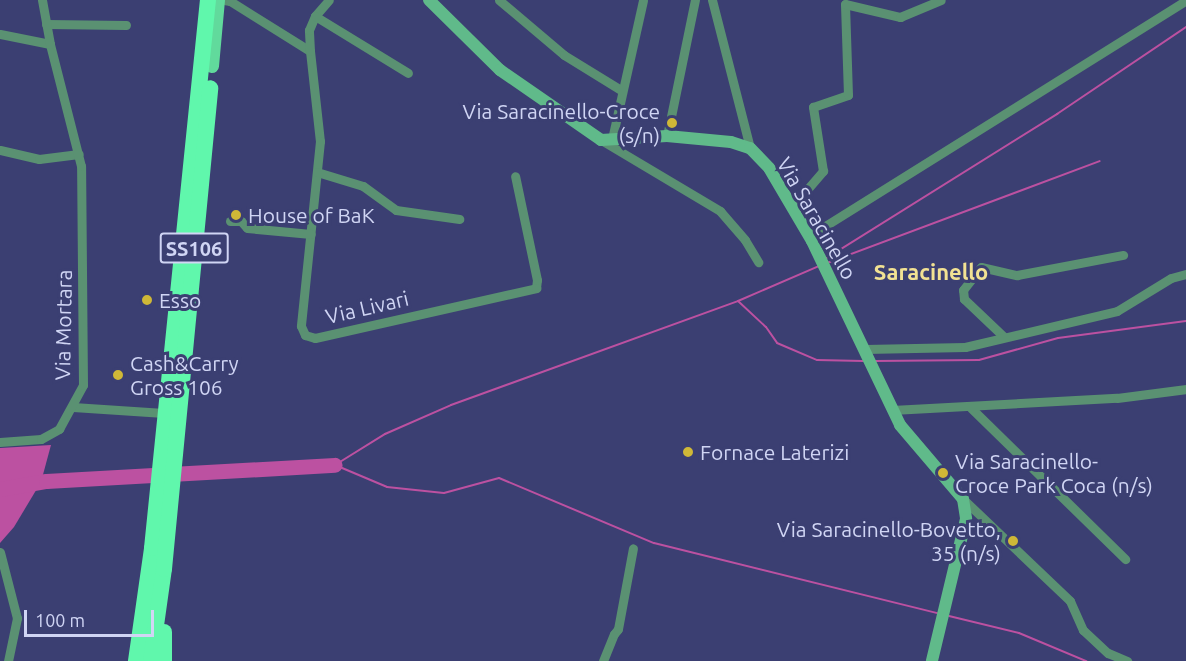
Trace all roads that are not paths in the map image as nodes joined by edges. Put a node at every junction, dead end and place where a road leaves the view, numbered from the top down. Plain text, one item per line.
1 (42, 0) edge
2 (208, 0) edge
3 (218, 0) edge
4 (224, 0) edge
5 (329, 0) edge
6 (429, 0) edge
7 (499, 0) edge
8 (643, 0) edge
9 (695, 0) edge
10 (712, 0) edge
11 (941, 0) edge
12 (1186, 0) edge
13 (315, 16) junction
14 (46, 24) junction
15 (126, 25) dead end
16 (0, 34) edge
17 (50, 44) junction
18 (310, 51) junction
19 (206, 66) junction
20 (408, 73) dead end
21 (621, 90) junction
22 (667, 136) junction
23 (607, 139) junction
24 (750, 148) junction
25 (0, 150) edge
26 (79, 154) junction
27 (317, 172) junction
28 (515, 176) dead end
29 (792, 207) junction
30 (459, 219) dead end
31 (230, 221) dead end
32 (311, 234) junction
33 (811, 239) junction
34 (1123, 255) dead end
35 (758, 262) dead end
36 (1186, 274) edge
37 (1004, 336) junction
38 (866, 351) junction
39 (1186, 389) edge
40 (73, 407) junction
41 (971, 408) junction
42 (892, 410) junction
43 (167, 424) junction
44 (0, 442) edge
45 (963, 499) junction
46 (159, 548) junction
47 (633, 548) dead end
48 (0, 552) edge
49 (1125, 559) dead end
50 (165, 569) junction
51 (8, 661) edge
52 (136, 661) edge
53 (151, 661) edge
54 (164, 661) edge
55 (603, 661) edge
56 (932, 661) edge
57 (1126, 661) edge

1 - 14 street, Via Mortara
2 - 19 highway
3 - 19 main road
4 - 18 street
5 - 13 street
6 - 23 street
7 - 21 street
8 - 21 street
9 - 22 street
10 - 24 street
11 - 29 street
12 - 33 street
13 - 18 street, Via Livari
13 - 20 street
14 - 15 street
14 - 17 street, Via Mortara
16 - 17 street
17 - 26 street, Via Mortara
18 - 27 street, Via Livari
19 - 43 highway, SS106
21 - 23 street
22 - 23 street, Via Saracinello
22 - 24 street, Via Saracinello
23 - 35 street
24 - 29 street, Via Saracinello
25 - 26 street
26 - 40 street, Via Mortara
27 - 30 street
27 - 32 street, Via Livari
28 - 32 street, Via Livari
29 - 33 street, Via Saracinello
31 - 32 street
33 - 38 street, Via Saracinello
34 - 37 street
36 - 37 street
37 - 38 street
38 - 42 street, Via Saracinello
39 - 41 street
40 - 43 street
40 - 44 street, Via Mortara
41 - 42 street
41 - 49 street
42 - 45 street, Via Saracinello
43 - 46 highway, SS106
45 - 56 street
45 - 57 street
46 - 50 highway, SS106
46 - 52 highway, SS106
47 - 55 street
48 - 51 street
50 - 53 highway, SS106
50 - 54 highway

